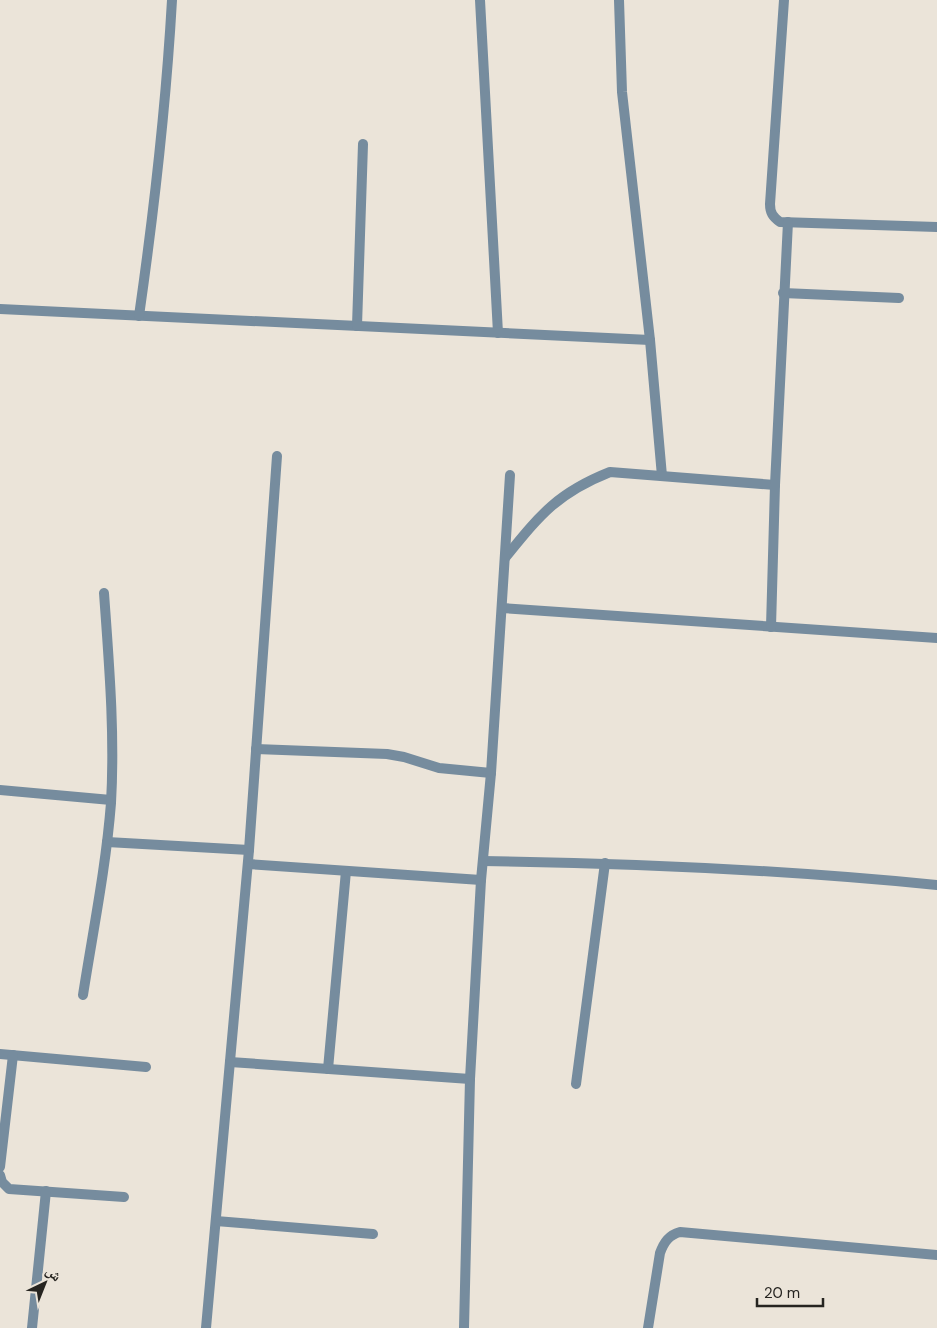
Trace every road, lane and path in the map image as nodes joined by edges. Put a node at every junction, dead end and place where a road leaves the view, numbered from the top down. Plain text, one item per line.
1 (172, 0) edge
2 (480, 0) edge
3 (620, 0) edge
4 (784, 0) edge
5 (363, 144) dead end
6 (788, 222) junction
7 (937, 227) edge
8 (783, 293) junction
9 (899, 298) dead end
10 (0, 309) edge
11 (139, 316) junction
12 (357, 326) junction
13 (498, 333) junction
14 (650, 340) junction
15 (277, 456) dead end
16 (510, 476) dead end
17 (662, 476) junction
18 (774, 485) junction
19 (505, 558) junction
20 (104, 593) dead end
21 (502, 608) junction
22 (771, 627) junction
23 (937, 638) edge
24 (256, 749) junction
25 (491, 773) junction
26 (0, 790) edge
27 (111, 800) junction
28 (108, 842) junction
29 (249, 850) junction
30 (483, 860) junction
31 (605, 863) junction
32 (248, 864) junction
33 (346, 871) junction
34 (481, 880) junction
35 (937, 885) edge
36 (83, 995) dead end
37 (0, 1054) edge
38 (13, 1055) junction
39 (230, 1062) junction
40 (146, 1066) dead end
41 (328, 1068) junction
42 (470, 1079) junction
43 (576, 1084) dead end
44 (0, 1167) edge
45 (0, 1176) edge
46 (46, 1191) junction
47 (124, 1196) dead end
48 (216, 1221) junction
49 (373, 1234) dead end
50 (937, 1254) edge
51 (32, 1328) edge
52 (206, 1328) edge
53 (464, 1328) edge
54 (648, 1328) edge

1 - 11 street
2 - 13 street
3 - 14 street
4 - 6 street
5 - 12 street
6 - 7 street
6 - 8 street
8 - 9 street
8 - 18 street
10 - 11 street
11 - 12 street
12 - 13 street
13 - 14 street
14 - 17 street
15 - 24 street
16 - 19 street
17 - 18 street
17 - 19 street
18 - 22 street
19 - 21 street
20 - 27 street
21 - 22 street
21 - 25 street
22 - 23 street
24 - 25 street
24 - 29 street
25 - 30 street
26 - 27 street
27 - 28 street
28 - 29 street
28 - 36 street
29 - 32 street
30 - 31 street
30 - 34 street
31 - 35 street
31 - 43 street
32 - 33 street
32 - 39 street
33 - 34 street
33 - 41 street
34 - 42 street
37 - 38 street
38 - 40 street
38 - 44 street
39 - 41 street
39 - 48 street
41 - 42 street
42 - 53 street
45 - 46 street
46 - 47 street
46 - 51 street
48 - 49 street
48 - 52 street
50 - 54 street

